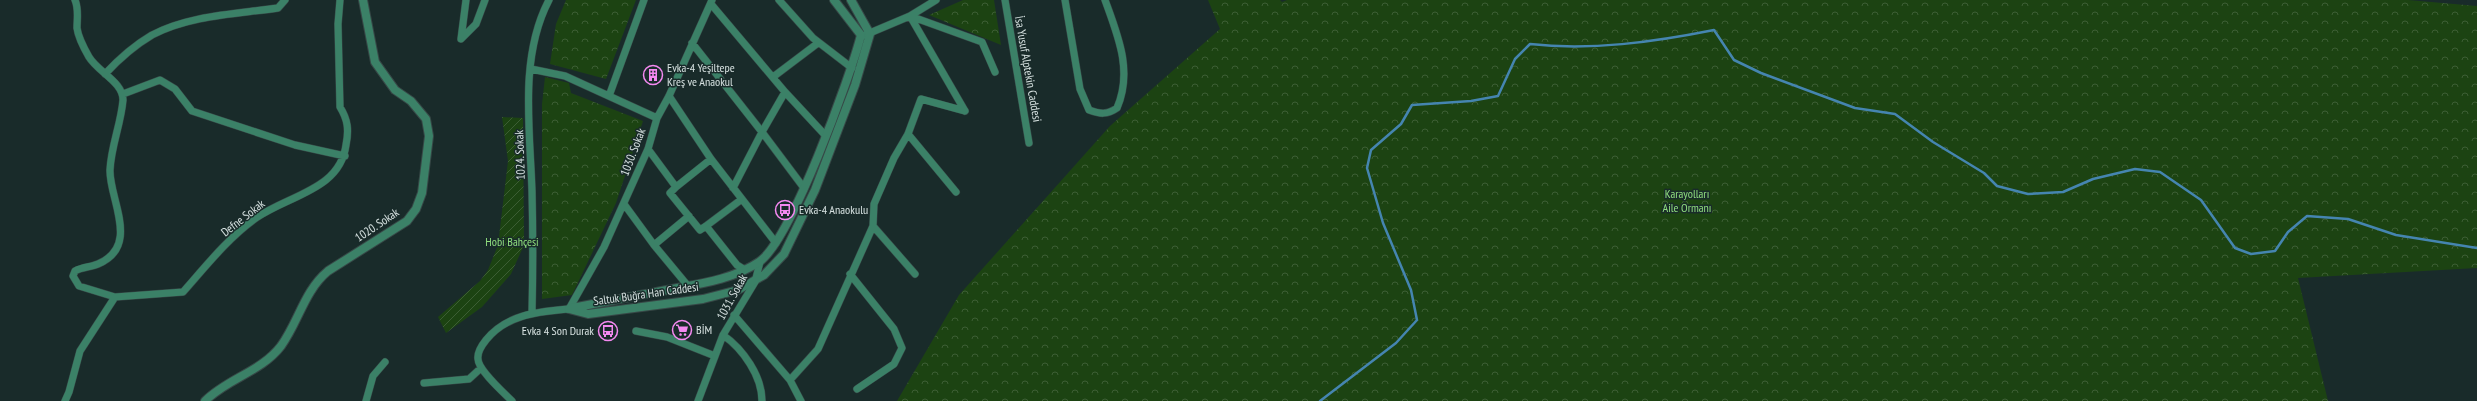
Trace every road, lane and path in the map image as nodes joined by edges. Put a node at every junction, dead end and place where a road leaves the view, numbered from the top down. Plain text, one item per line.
1 (75, 0) edge
2 (285, 0) edge
3 (340, 0) edge
4 (363, 0) edge
5 (466, 0) edge
6 (485, 0) edge
7 (549, 0) edge
8 (644, 0) edge
9 (779, 0) edge
10 (834, 0) edge
11 (851, 0) edge
12 (936, 0) edge
13 (1004, 0) edge
14 (1065, 0) edge
15 (1105, 0) edge
16 (712, 2) edge
17 (910, 16) junction
18 (870, 34) junction
19 (861, 35) junction
20 (818, 42) junction
21 (692, 43) junction
22 (852, 68) junction
23 (531, 69) junction
24 (995, 72) dead end
25 (104, 74) junction
26 (773, 77) junction
27 (785, 92) junction
28 (123, 94) junction
29 (609, 96) junction
30 (669, 96) junction
31 (657, 118) junction
32 (762, 132) junction
33 (908, 134) junction
34 (825, 135) junction
35 (1029, 143) dead end
36 (648, 149) junction
37 (345, 156) junction
38 (711, 159) junction
39 (676, 187) junction
40 (733, 188) junction
41 (804, 188) junction
42 (956, 192) dead end
43 (742, 199) junction
44 (624, 204) junction
45 (689, 216) junction
46 (706, 226) junction
47 (873, 226) junction
48 (776, 243) junction
49 (654, 245) junction
50 (760, 262) junction
51 (745, 270) junction
52 (850, 274) junction
53 (915, 274) dead end
54 (755, 282) junction
55 (688, 286) junction
56 (115, 297) junction
57 (569, 309) junction
58 (532, 312) junction
59 (734, 315) junction
60 (636, 331) dead end
61 (724, 335) junction
62 (715, 356) junction
63 (385, 362) dead end
64 (481, 368) junction
65 (790, 380) junction
66 (424, 383) dead end
67 (857, 389) dead end
68 (65, 401) edge
69 (205, 401) edge
70 (366, 401) edge
71 (512, 401) edge
72 (698, 401) edge
73 (762, 401) edge
74 (801, 401) edge

1 - 25 street
2 - 25 street
3 - 37 street, Defne Sokak
4 - 69 street, 1020. Sokak
5 - 6 street
7 - 23 street, 1024. Sokak
8 - 29 street
9 - 20 street
10 - 19 street
11 - 18 street
12 - 17 street
13 - 35 street, İsa Yusuf Alptekin Caddesi
14 - 15 street
16 - 21 street, 1030. Sokak
16 - 26 street
17 - 18 street
17 - 24 street
17 - 33 street
18 - 19 street
18 - 54 street, Saltuk Buğra Han Caddesi
19 - 22 street, Saltuk Buğra Han Caddesi
20 - 22 street
20 - 26 street
21 - 30 street, 1030. Sokak
21 - 32 street
22 - 34 street, Saltuk Buğra Han Caddesi
23 - 29 street
23 - 58 street, 1024. Sokak
25 - 28 street
26 - 27 street
27 - 32 street
27 - 34 street
28 - 37 street
28 - 56 street
29 - 31 street
30 - 31 street, 1030. Sokak
30 - 38 street
31 - 36 street, 1030. Sokak
32 - 40 street
32 - 41 street
33 - 42 street
33 - 47 street
34 - 41 street, Saltuk Buğra Han Caddesi
36 - 39 street
36 - 44 street, 1030. Sokak
37 - 56 street, Defne Sokak
38 - 39 street
38 - 40 street
39 - 45 street
40 - 43 street
41 - 48 street, Saltuk Buğra Han Caddesi
43 - 46 street
43 - 48 street
44 - 49 street
44 - 57 street, 1030. Sokak
45 - 46 street
45 - 49 street
46 - 51 street
47 - 52 street
47 - 53 street
48 - 50 street, Saltuk Buğra Han Caddesi
49 - 55 street
50 - 51 street, Saltuk Buğra Han Caddesi
50 - 54 street, 1031. Sokak
51 - 55 street, Saltuk Buğra Han Caddesi
52 - 65 street
52 - 67 street
54 - 57 street, Saltuk Buğra Han Caddesi
54 - 59 street, 1031. Sokak
55 - 57 street, Saltuk Buğra Han Caddesi
56 - 68 street
57 - 58 street
58 - 64 street
59 - 61 street, 1031. Sokak
59 - 65 street
60 - 62 street
61 - 62 street
61 - 73 street, 1031. Sokak
62 - 72 street
63 - 70 street
64 - 66 street
64 - 71 street
65 - 74 street

